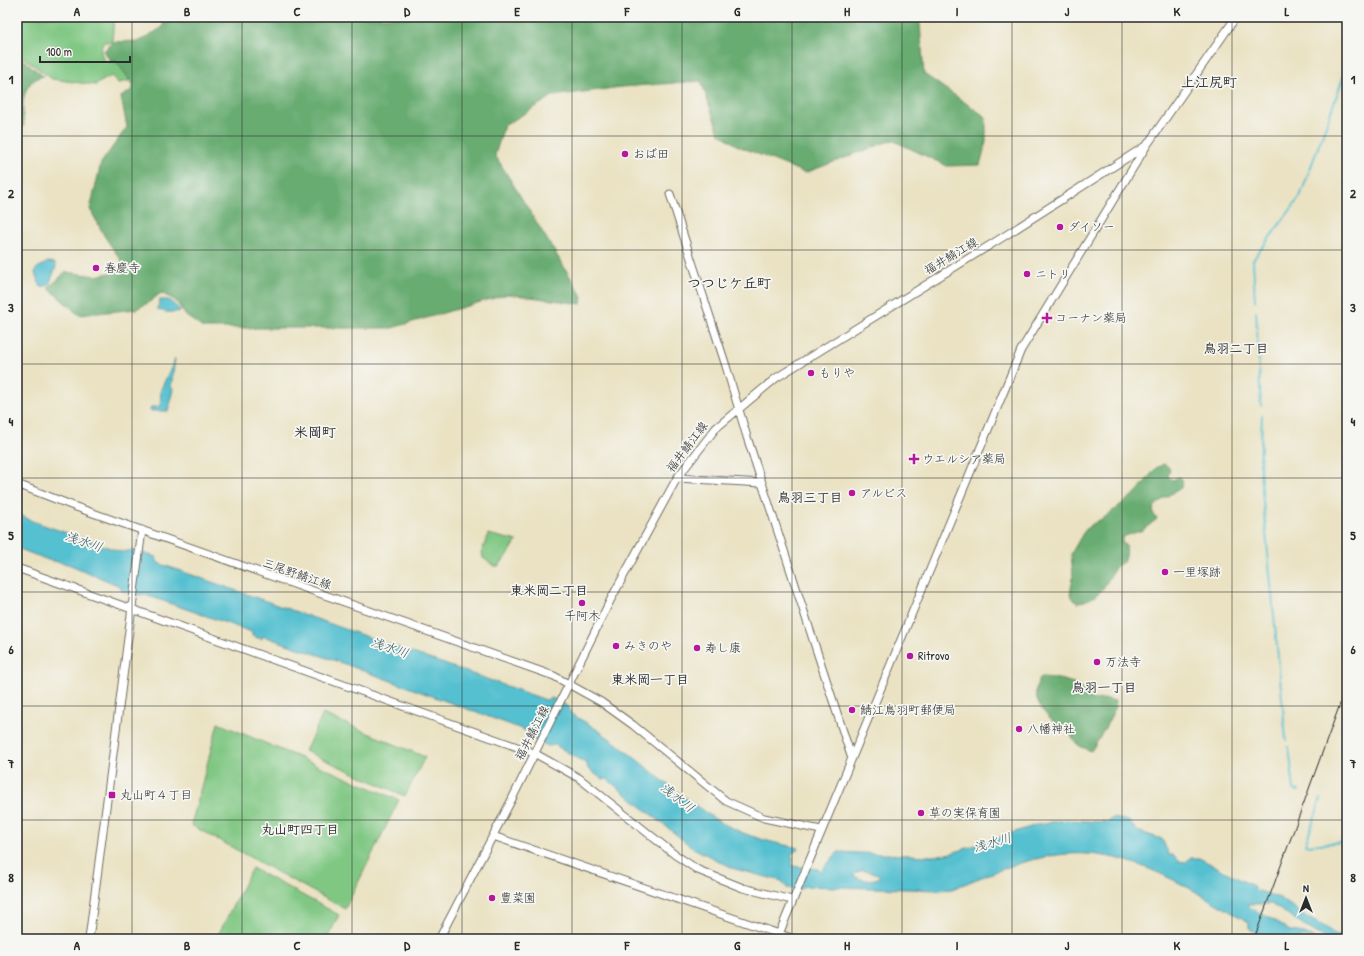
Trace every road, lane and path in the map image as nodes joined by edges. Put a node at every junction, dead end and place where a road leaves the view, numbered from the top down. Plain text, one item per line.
1 (1236, 17) edge
2 (1148, 145) junction
3 (670, 194) dead end
4 (738, 409) junction
5 (677, 478) junction
6 (762, 483) junction
7 (17, 484) edge
8 (142, 530) junction
9 (17, 568) edge
10 (133, 608) junction
11 (569, 684) junction
12 (534, 753) junction
13 (851, 756) junction
14 (820, 832) junction
15 (493, 836) junction
16 (792, 900) junction
17 (778, 936) edge
18 (89, 939) edge
19 (439, 939) edge
20 (794, 939) edge

1 - 2 street
2 - 4 street, 福井鯖江線
2 - 13 street
3 - 4 street
4 - 5 street, 福井鯖江線
4 - 6 street
5 - 6 street
5 - 11 street, 福井鯖江線
6 - 13 street
7 - 8 street, 三尾野鯖江線
8 - 10 street
8 - 11 street, 三尾野鯖江線
9 - 10 street
10 - 12 street
10 - 18 street
11 - 12 street, 福井鯖江線
11 - 14 street, 三尾野鯖江線
12 - 15 street, 福井鯖江線
12 - 16 street
13 - 14 street
14 - 16 street
15 - 17 street
15 - 19 street, 福井鯖江線
16 - 17 street
17 - 20 street

